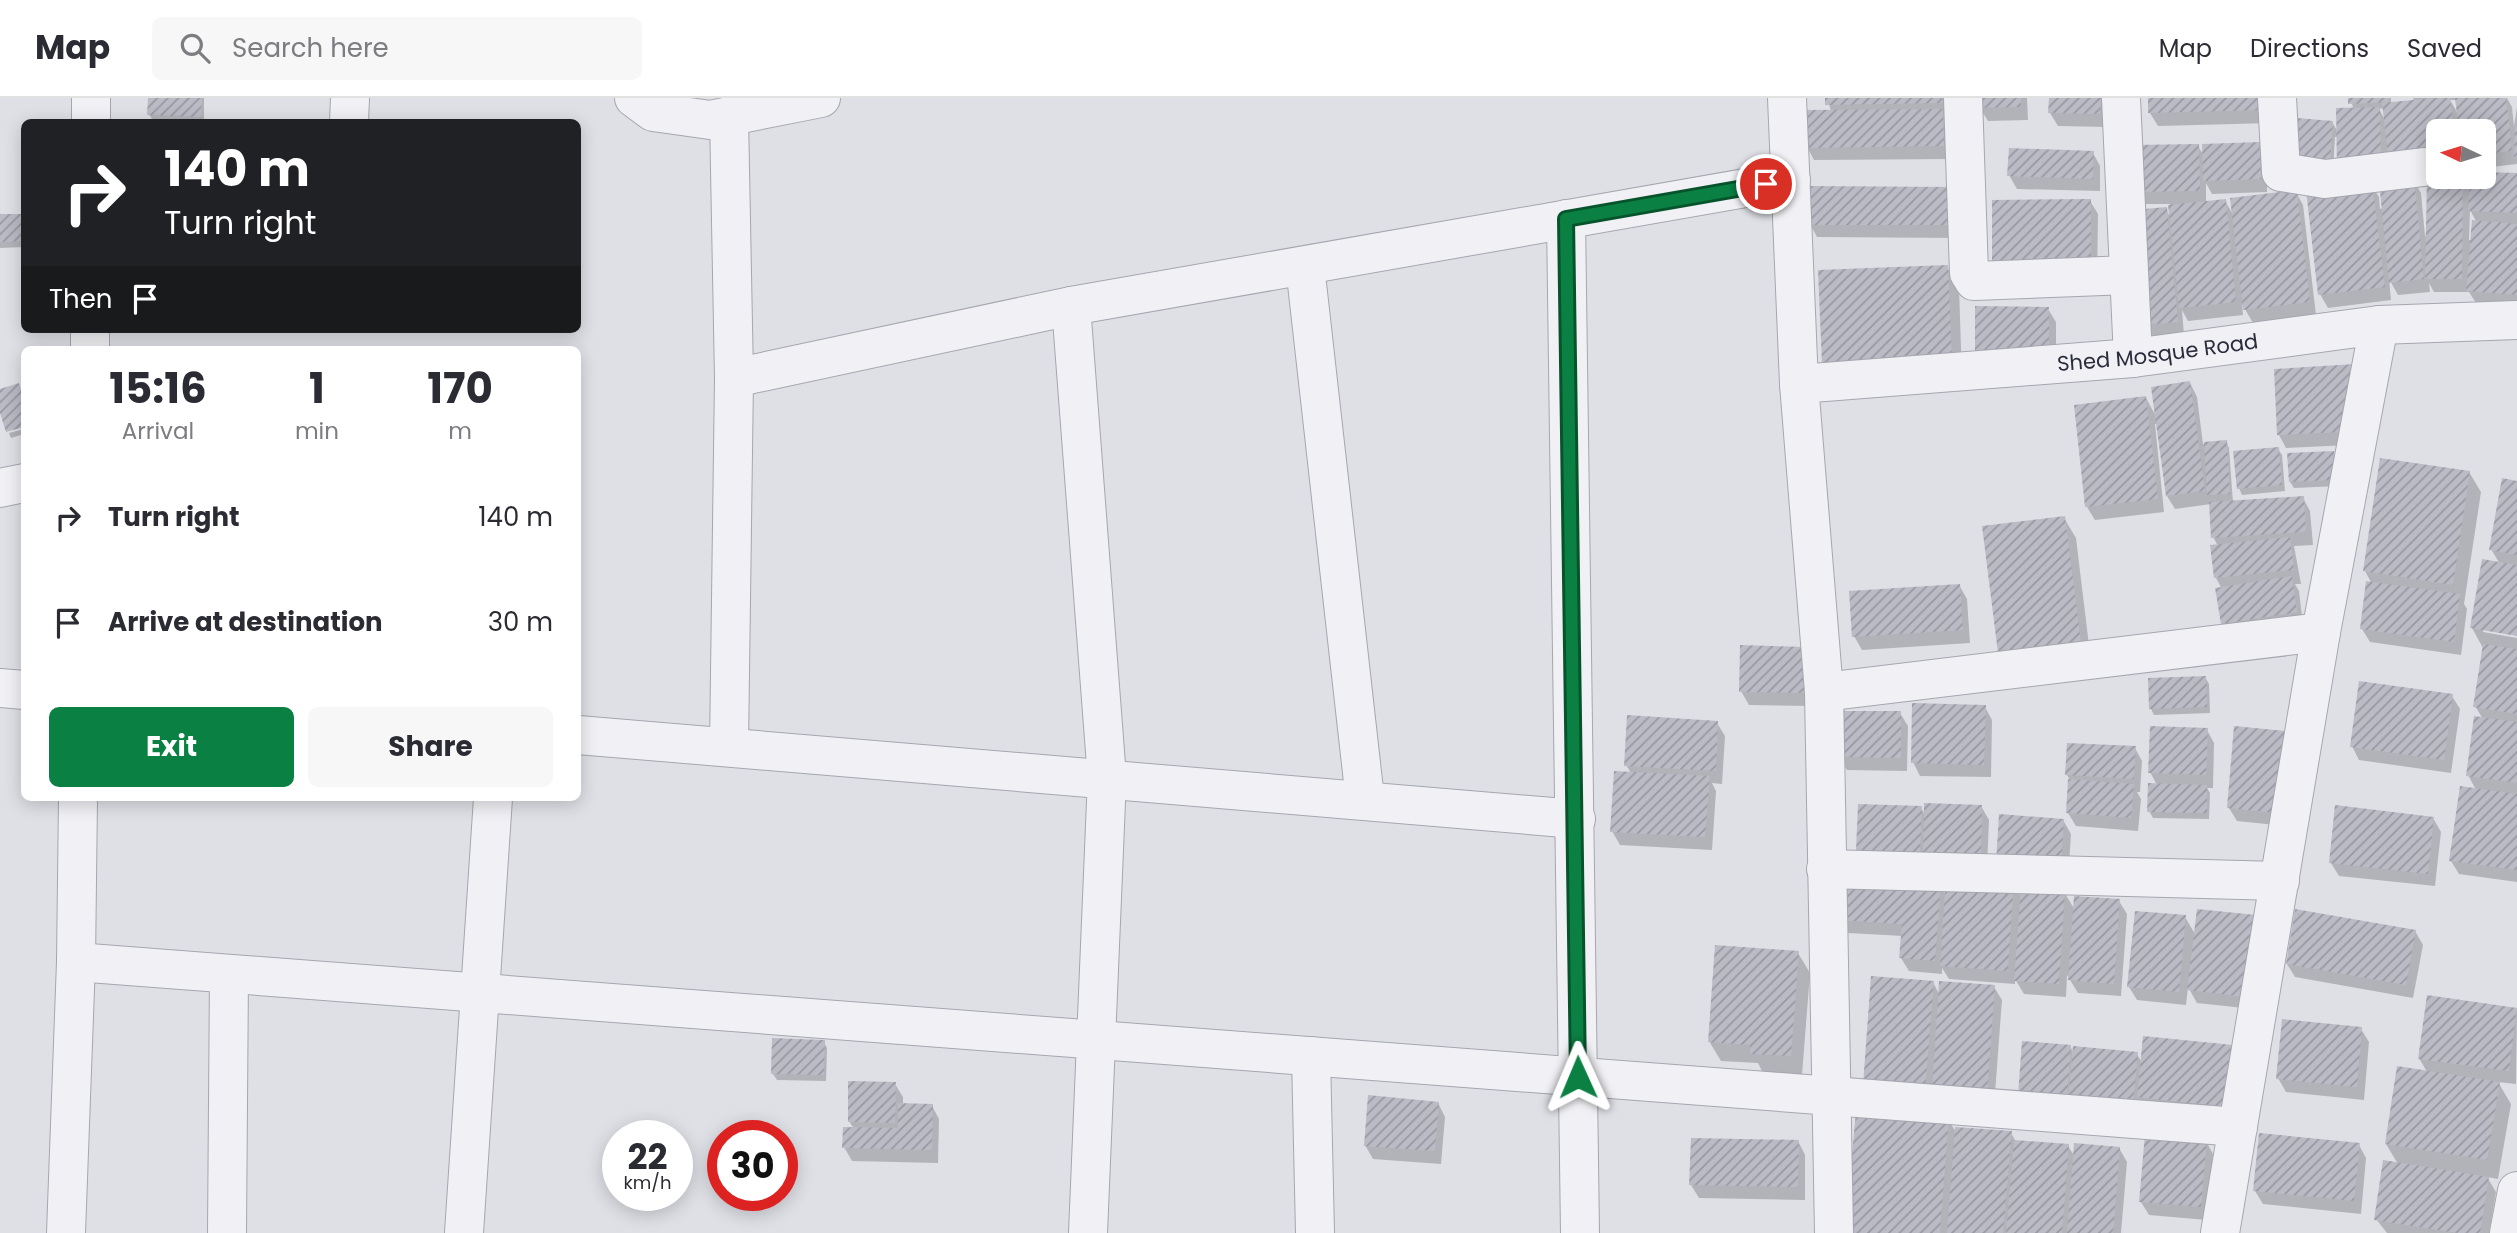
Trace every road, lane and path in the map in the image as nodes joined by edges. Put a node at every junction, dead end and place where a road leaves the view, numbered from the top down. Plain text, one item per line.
1 (91, 98) edge
2 (350, 98) edge
3 (634, 98) edge
4 (821, 98) edge
5 (1787, 98) edge
6 (1963, 98) edge
7 (2121, 98) edge
8 (2277, 98) edge
9 (729, 116) junction
10 (91, 119) edge
11 (349, 119) edge
12 (2424, 167) dead end
13 (1791, 180) junction
14 (1566, 219) junction
15 (1305, 266) junction
16 (2129, 275) junction
17 (1071, 306) junction
18 (2517, 320) edge
19 (2379, 325) junction
20 (2133, 358) junction
21 (734, 378) junction
22 (1799, 384) junction
23 (21, 484) edge
24 (0, 488) edge
25 (2321, 632) junction
26 (0, 688) edge
27 (21, 690) edge
28 (1824, 692) junction
29 (581, 735) edge
30 (729, 747) junction
31 (1107, 778) junction
32 (1365, 799) junction
33 (78, 801) edge
34 (493, 801) edge
35 (1576, 819) junction
36 (1826, 869) junction
37 (2280, 881) junction
38 (76, 961) junction
39 (229, 974) junction
40 (480, 992) junction
41 (1098, 1040) junction
42 (1311, 1056) junction
43 (1578, 1077) junction
44 (1829, 1096) junction
45 (2238, 1127) junction
46 (2517, 1191) edge
47 (66, 1233) edge
48 (227, 1233) edge
49 (464, 1233) edge
50 (1088, 1233) edge
51 (1315, 1233) edge
52 (1580, 1233) edge
53 (1835, 1233) edge
54 (2220, 1233) edge
55 (2509, 1233) edge

1 - 10 street
2 - 11 street
3 - 9 street
4 - 9 street
5 - 13 street
6 - 16 street
7 - 16 street
8 - 12 street
9 - 21 street
13 - 14 street
13 - 22 street
14 - 15 street
14 - 35 street
15 - 17 street
15 - 32 street
16 - 20 street
17 - 21 street
17 - 31 street
18 - 19 street, Shed Mosque Road
19 - 20 street, Shed Mosque Road
19 - 25 street
20 - 22 street, Shed Mosque Road
21 - 30 street
22 - 28 street
23 - 24 street
25 - 28 street
25 - 37 street
26 - 27 street
28 - 36 street
29 - 30 street
30 - 31 street
31 - 32 street
31 - 41 street
32 - 35 street
33 - 38 street
34 - 40 street
35 - 43 street
36 - 37 street
36 - 44 street
37 - 45 street
38 - 39 street
38 - 47 street
39 - 40 street
39 - 48 street
40 - 41 street
40 - 49 street
41 - 42 street
41 - 50 street
42 - 43 street
42 - 51 street
43 - 44 street
43 - 52 street
44 - 45 street
44 - 53 street
45 - 54 street
46 - 55 street

